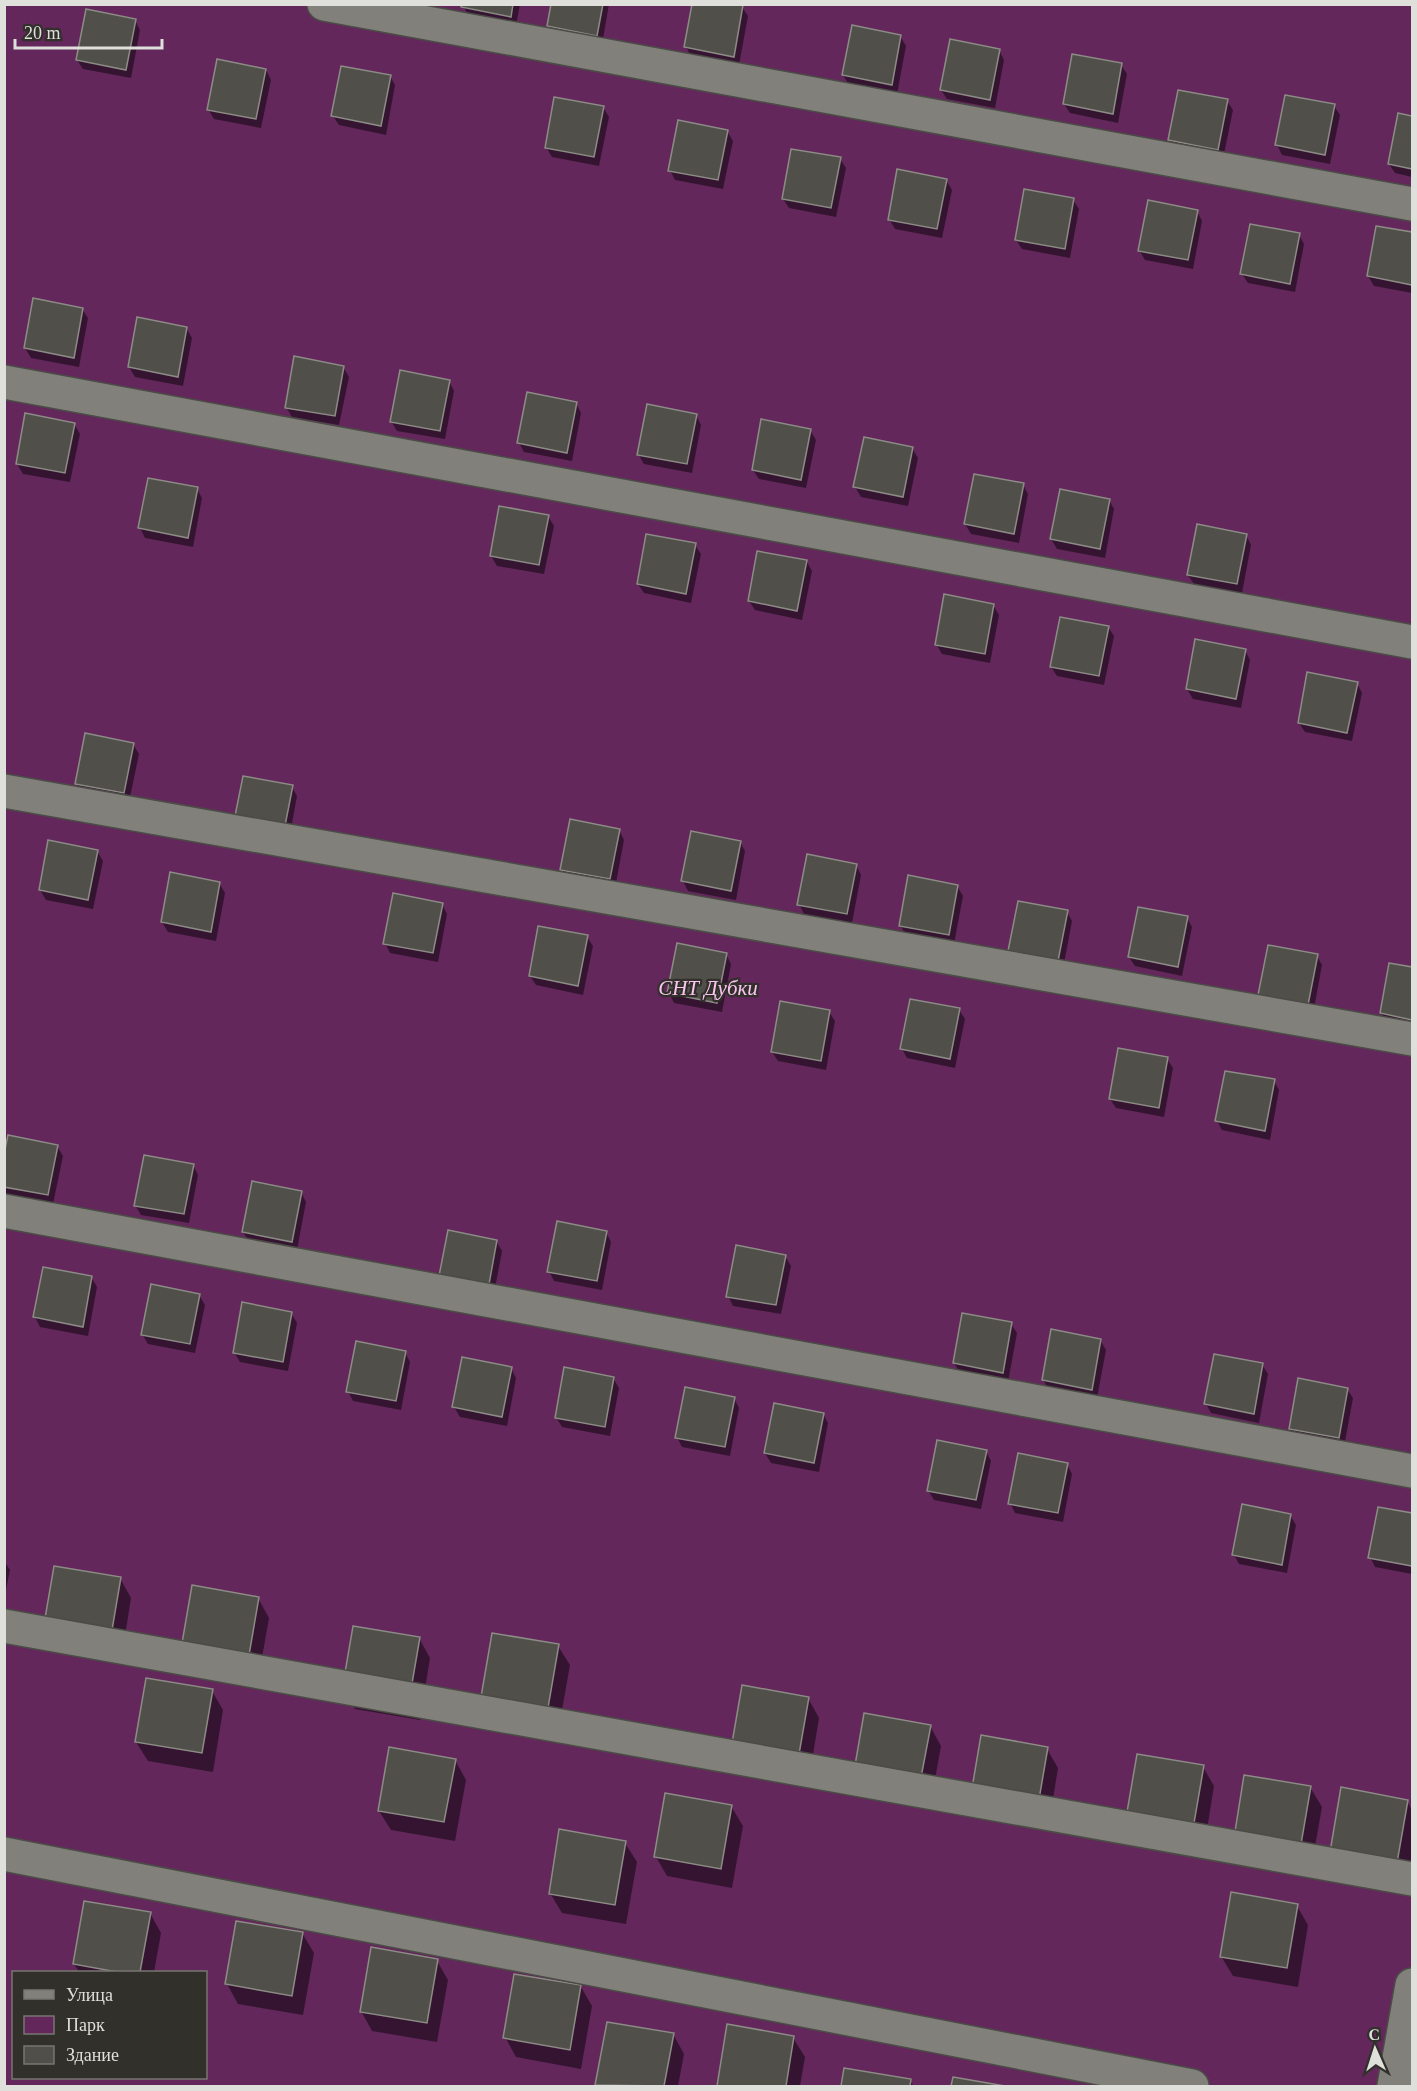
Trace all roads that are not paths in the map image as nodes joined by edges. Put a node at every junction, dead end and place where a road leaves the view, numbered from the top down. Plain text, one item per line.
1 (324, 4) edge
2 (1413, 204) edge
3 (4, 382) edge
4 (1413, 642) edge
5 (4, 791) edge
6 (1413, 1038) edge
7 (4, 1211) edge
8 (1413, 1472) edge
9 (4, 1626) edge
10 (4, 1854) edge
11 (1413, 1879) edge
12 (1413, 1985) edge
13 (1192, 2086) edge
14 (1394, 2086) edge

1 - 2 street
3 - 4 street
5 - 6 street
7 - 8 street
9 - 11 street
10 - 13 street
12 - 14 street

